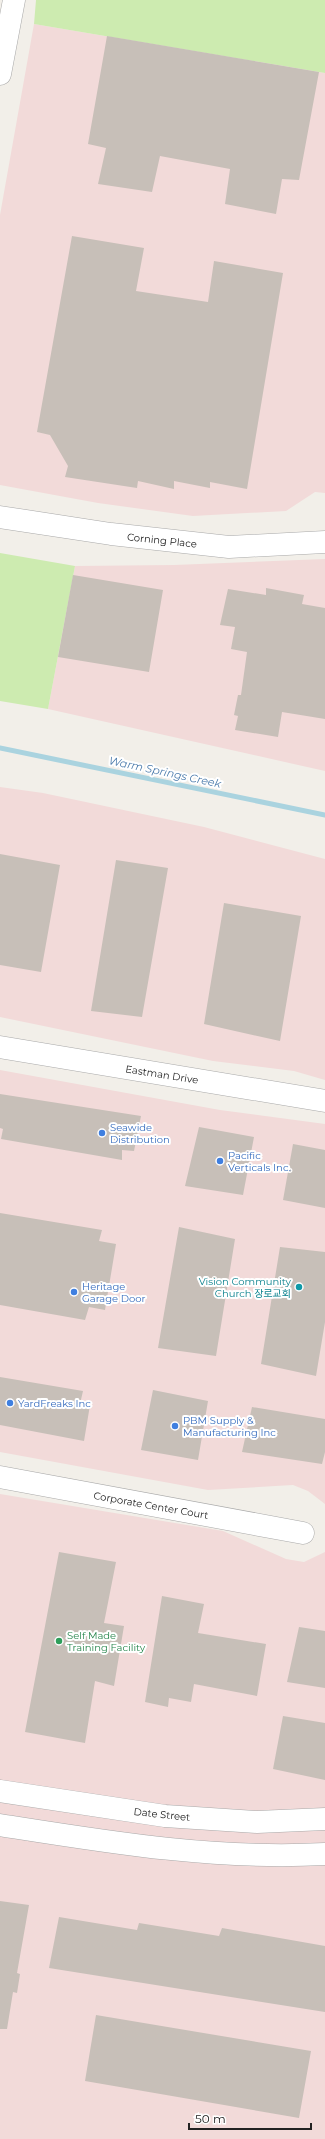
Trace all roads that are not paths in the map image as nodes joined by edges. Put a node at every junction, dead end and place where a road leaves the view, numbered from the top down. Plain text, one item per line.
1 (14, 0) edge
2 (1, 68) edge
3 (0, 516) edge
4 (325, 542) edge
5 (0, 1047) edge
6 (325, 1101) edge
7 (0, 1477) edge
8 (303, 1533) dead end
9 (0, 1791) edge
10 (325, 1819) edge
11 (0, 1825) edge
12 (325, 1854) edge

1 - 2 street
3 - 4 street, Corning Place
5 - 6 street, Eastman Drive
7 - 8 street, Corporate Center Court
9 - 10 street, Date Street
11 - 12 street

